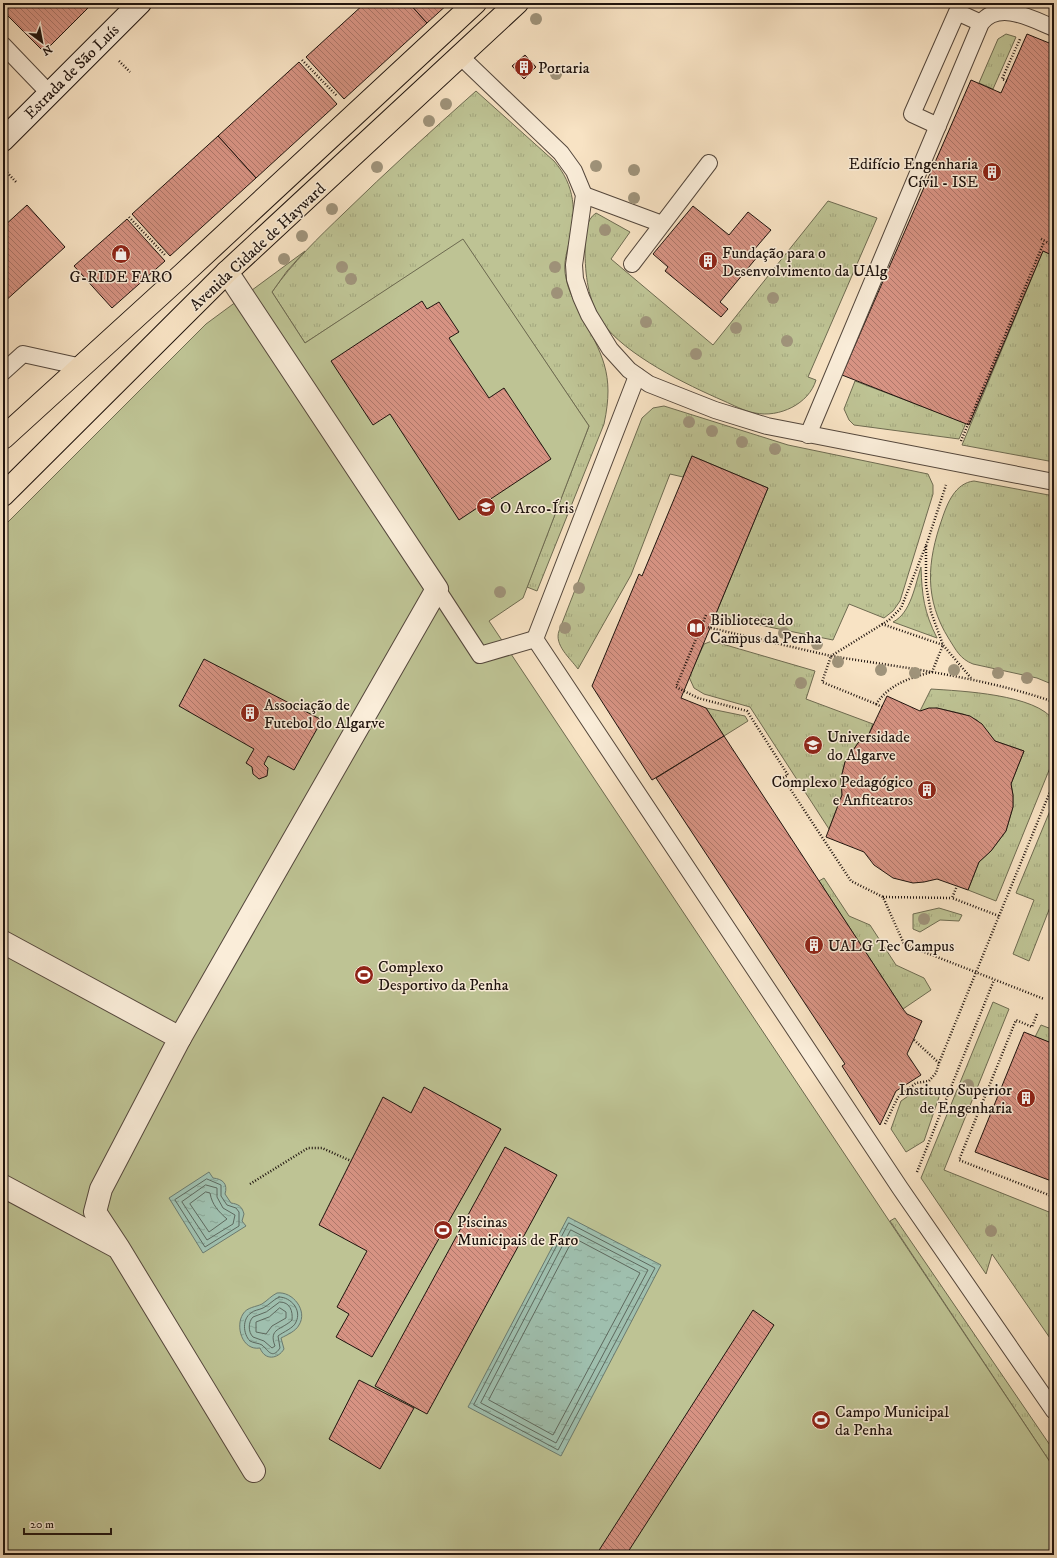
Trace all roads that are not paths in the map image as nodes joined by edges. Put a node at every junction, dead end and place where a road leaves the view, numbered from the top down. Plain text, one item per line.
1 (140, 3) edge
2 (475, 3) edge
3 (517, 3) edge
4 (982, 23) junction
5 (1054, 28) edge
6 (3, 45) edge
7 (460, 56) junction
8 (49, 93) junction
9 (938, 126) junction
10 (3, 140) edge
11 (709, 163) dead end
12 (584, 195) junction
13 (662, 224) junction
14 (632, 264) dead end
15 (227, 272) junction
16 (82, 367) junction
17 (3, 372) edge
18 (637, 376) junction
19 (808, 435) junction
20 (3, 438) edge
21 (1054, 482) edge
22 (3, 495) edge
23 (437, 589) junction
24 (535, 639) junction
25 (3, 942) edge
26 (180, 1038) junction
27 (3, 1186) edge
28 (118, 1247) junction
29 (1054, 1412) edge
30 (254, 1471) dead end

1 - 8 street, Estrada de São Luís
2 - 16 main road, Avenida Cidade de Hayward
3 - 7 main road, Avenida Cidade de Hayward
4 - 5 lane
4 - 9 lane
4 - 9 lane
6 - 8 lane
7 - 12 lane
7 - 15 main road, Avenida Cidade de Hayward
8 - 10 street, Estrada de São Luís
9 - 19 lane
11 - 13 lane
12 - 13 lane
12 - 18 lane
13 - 14 lane
15 - 22 main road, Avenida Cidade de Hayward
15 - 23 street
16 - 17 lane
16 - 20 main road, Avenida Cidade de Hayward
18 - 19 lane
18 - 24 lane
19 - 21 lane
23 - 24 lane
23 - 26 street
24 - 29 lane
25 - 26 street
26 - 28 street
27 - 28 street
28 - 30 street

